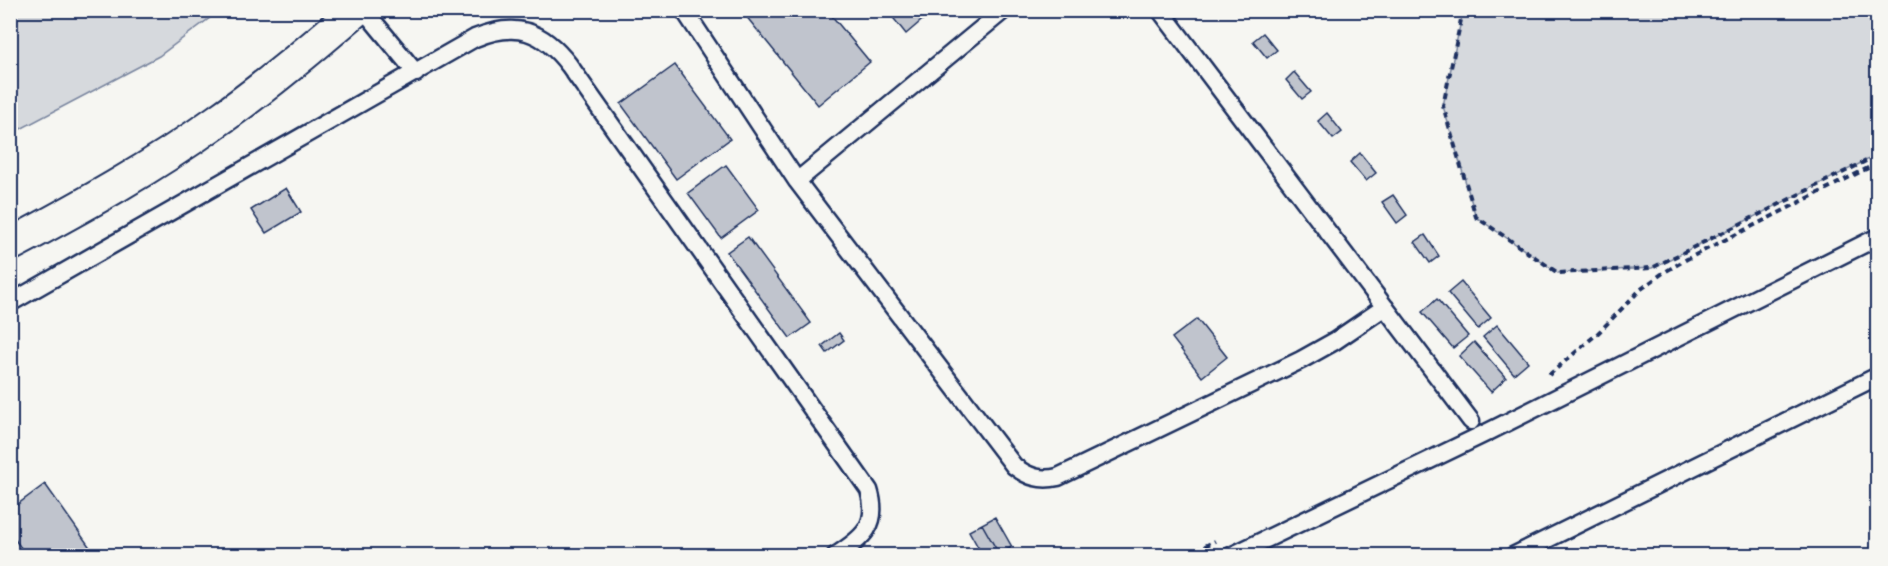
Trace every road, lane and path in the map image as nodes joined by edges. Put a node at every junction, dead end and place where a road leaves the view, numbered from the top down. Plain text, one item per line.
1 (356, 10) edge
2 (364, 10) edge
3 (684, 10) edge
4 (1004, 10) edge
5 (1160, 10) edge
6 (1463, 10) edge
7 (416, 73) junction
8 (1878, 154) edge
9 (1878, 163) edge
10 (797, 181) junction
11 (1878, 237) edge
12 (10, 245) edge
13 (10, 303) edge
14 (1385, 307) junction
15 (1878, 376) edge
16 (1541, 381) dead end
17 (1471, 421) dead end
18 (1224, 537) dead end
19 (835, 555) edge
20 (1186, 555) edge
21 (1231, 555) edge
22 (1514, 555) edge

1 - 12 street
2 - 7 lane
3 - 10 lane
4 - 10 lane
5 - 14 lane
6 - 8 path
7 - 13 lane
7 - 19 lane
9 - 16 path
10 - 14 lane
11 - 21 lane
14 - 17 lane
15 - 22 lane
18 - 20 path

